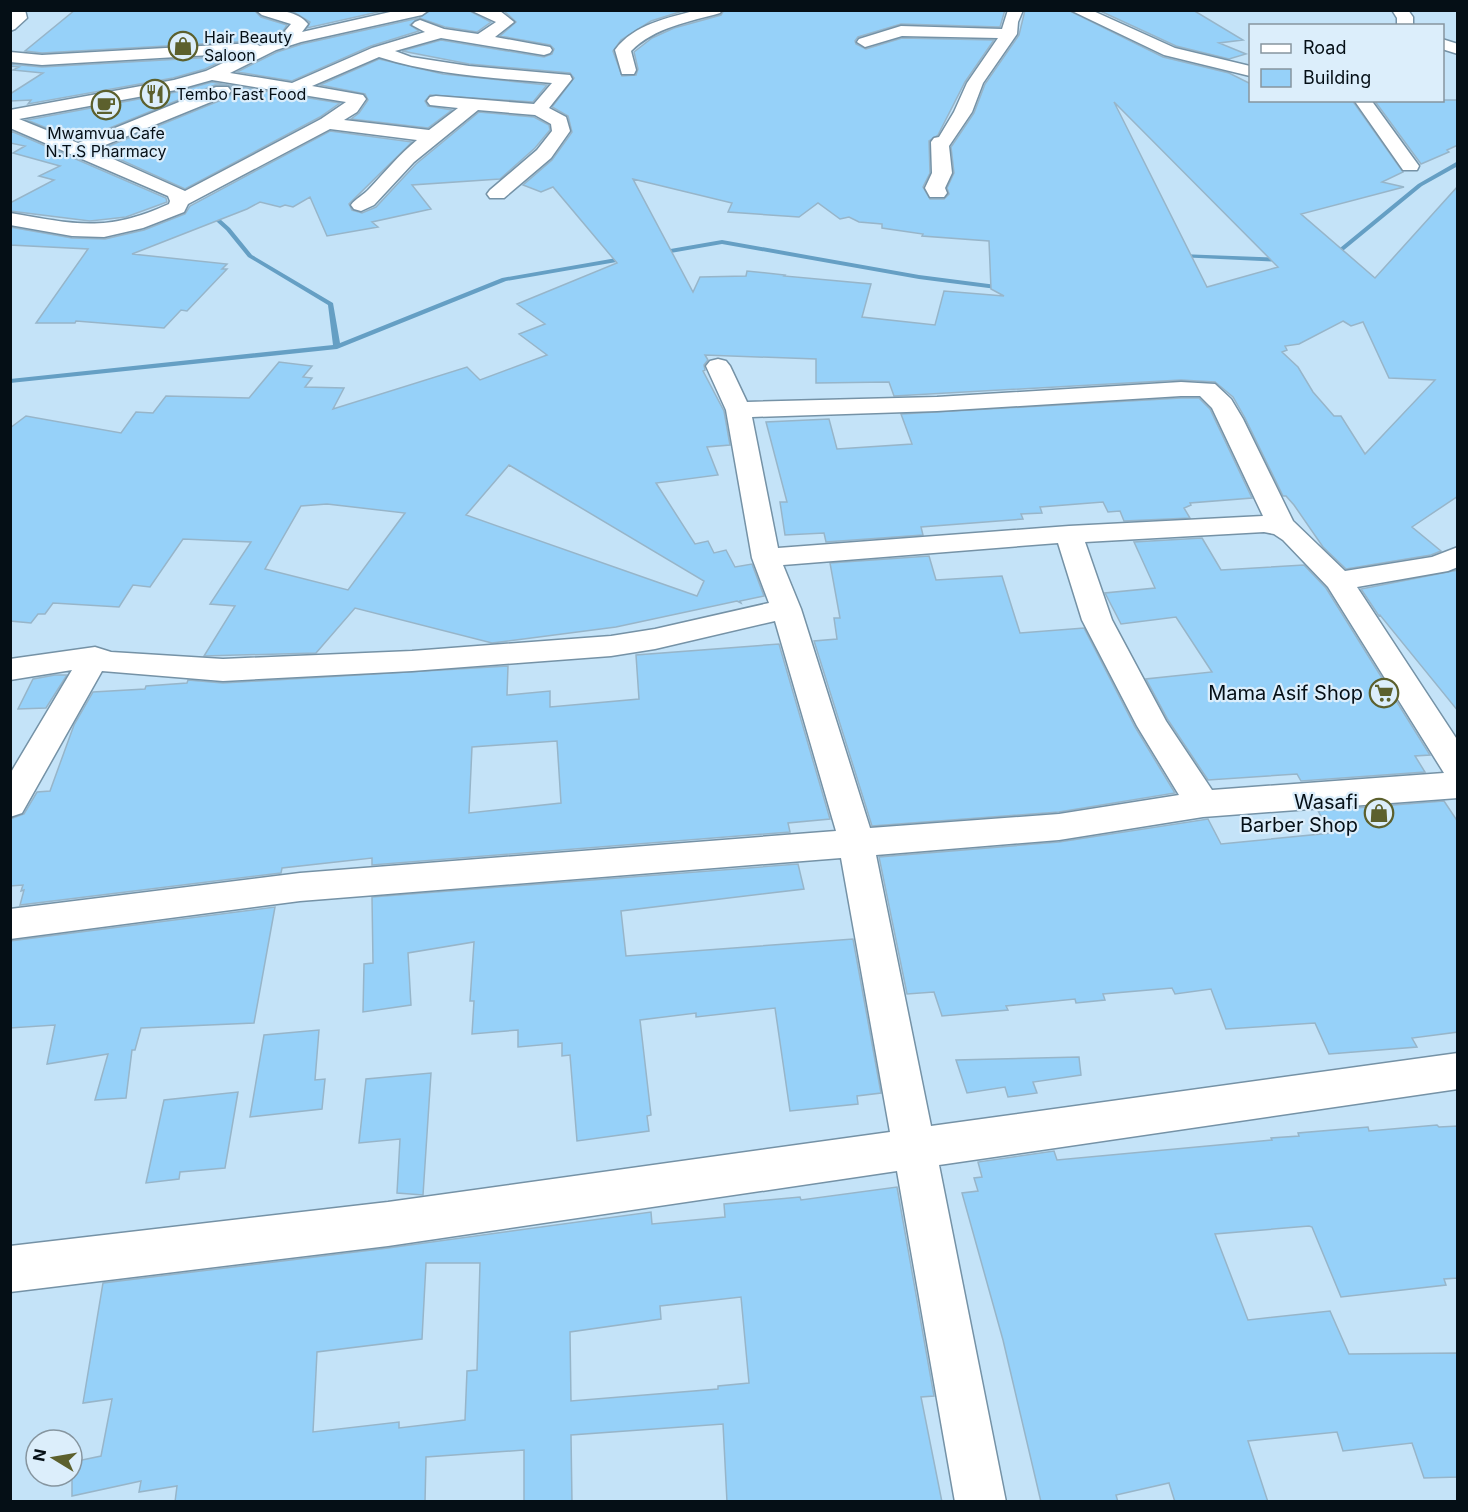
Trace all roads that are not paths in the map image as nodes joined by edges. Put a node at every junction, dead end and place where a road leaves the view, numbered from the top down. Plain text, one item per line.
1 (14, 10) edge
2 (263, 10) edge
3 (422, 10) edge
4 (477, 10) edge
5 (715, 10) edge
6 (1016, 10) edge
7 (1077, 10) edge
8 (1399, 10) edge
9 (1128, 15) dead end
10 (399, 17) junction
11 (1110, 24) junction
12 (1406, 24) edge
13 (10, 26) edge
14 (440, 33) junction
15 (1009, 34) junction
16 (297, 38) junction
17 (486, 42) junction
18 (865, 42) dead end
19 (270, 47) junction
20 (544, 50) dead end
21 (378, 51) junction
22 (10, 57) edge
23 (445, 67) junction
24 (628, 70) dead end
25 (470, 71) junction
26 (1249, 71) edge
27 (212, 75) junction
28 (246, 81) junction
29 (295, 87) junction
30 (1363, 102) edge
31 (474, 105) junction
32 (539, 110) junction
33 (14, 114) edge
34 (327, 123) junction
35 (36, 133) junction
36 (432, 136) junction
37 (10, 144) edge
38 (77, 150) junction
39 (1410, 166) dead end
40 (497, 194) dead end
41 (937, 194) dead end
42 (180, 201) junction
43 (361, 205) dead end
44 (10, 219) edge
45 (718, 366) dead end
46 (738, 410) junction
47 (1282, 526) junction
48 (1070, 534) junction
49 (1458, 556) edge
50 (765, 558) junction
51 (1339, 580) junction
52 (786, 609) junction
53 (95, 657) junction
54 (10, 670) edge
55 (1458, 768) edge
56 (1458, 785) edge
57 (10, 804) edge
58 (1203, 804) junction
59 (856, 844) junction
60 (10, 924) edge
61 (1458, 1071) edge
62 (914, 1150) junction
63 (10, 1269) edge
64 (981, 1502) edge

1 - 13 street
2 - 16 street
3 - 10 street
4 - 17 street
5 - 24 street
6 - 15 street
7 - 11 street
8 - 12 street
9 - 11 street
10 - 14 street
10 - 16 street
11 - 26 street
14 - 17 street
14 - 21 street
15 - 18 street
15 - 41 street
16 - 19 street
17 - 20 street
17 - 23 street
19 - 22 street
19 - 27 street
21 - 23 street
21 - 29 street
23 - 25 street
25 - 31 street
25 - 32 street
27 - 28 street
27 - 33 street
28 - 29 street
28 - 38 street
29 - 34 street
30 - 39 street
31 - 32 street
31 - 36 street
32 - 40 street
33 - 35 street
34 - 36 street
34 - 42 street
35 - 37 street
35 - 38 street
36 - 43 street
38 - 42 street
42 - 44 street
45 - 46 street
46 - 47 street
46 - 50 street
47 - 48 street
47 - 51 street
48 - 50 street
48 - 58 street
49 - 51 street
50 - 52 street
51 - 55 street
52 - 53 street
52 - 59 street
53 - 54 street
53 - 57 street
56 - 58 street
58 - 59 street
59 - 60 street
59 - 62 street
61 - 62 street
62 - 63 street
62 - 64 street

